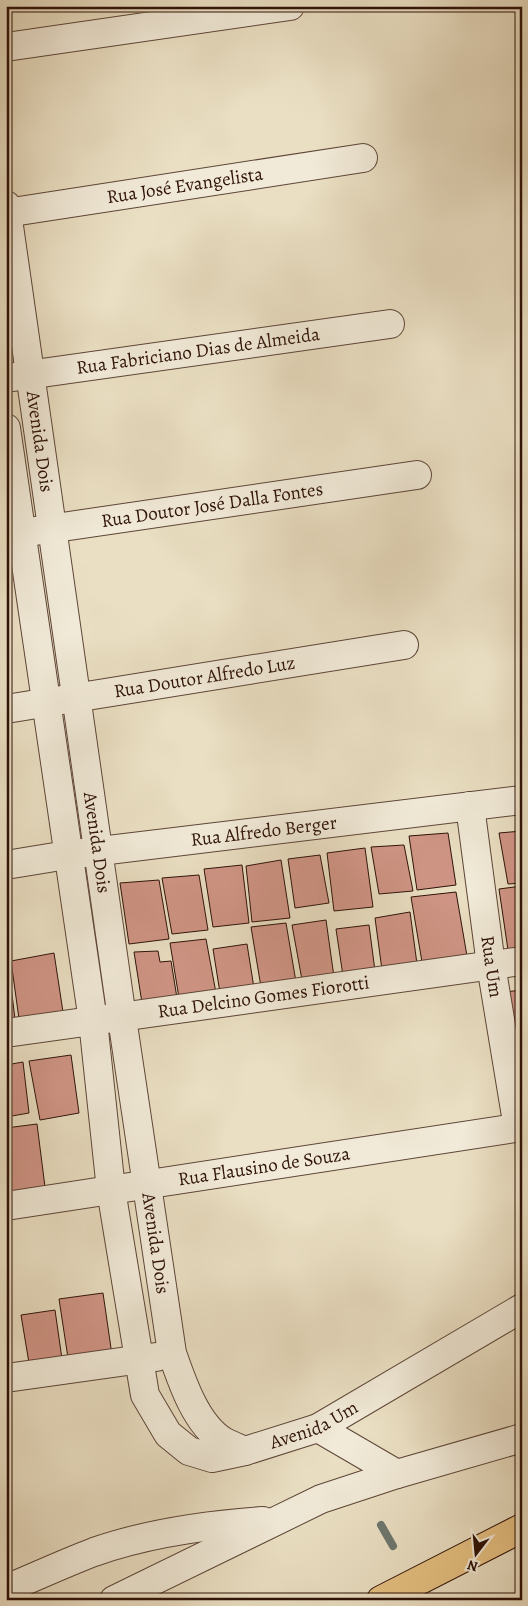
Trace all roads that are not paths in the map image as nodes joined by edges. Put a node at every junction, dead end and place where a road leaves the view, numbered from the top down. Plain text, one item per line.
1 (290, 6) edge
2 (6, 47) edge
3 (363, 158) dead end
4 (7, 210) edge
5 (390, 324) dead end
6 (18, 376) edge
7 (6, 428) edge
8 (417, 475) dead end
9 (53, 528) junction
10 (14, 534) edge
11 (404, 645) dead end
12 (78, 698) junction
13 (45, 704) junction
14 (6, 709) edge
15 (522, 800) edge
16 (470, 806) junction
17 (100, 852) junction
18 (67, 855) junction
19 (6, 865) edge
20 (522, 961) edge
21 (491, 965) junction
22 (122, 1018) junction
23 (93, 1021) junction
24 (6, 1033) edge
25 (520, 1127) edge
26 (146, 1184) junction
27 (111, 1190) junction
28 (6, 1206) edge
29 (522, 1308) edge
30 (172, 1353) junction
31 (139, 1360) junction
32 (6, 1378) edge
33 (318, 1428) junction
34 (522, 1438) edge
35 (245, 1451) junction
36 (397, 1474) junction
37 (276, 1520) junction
38 (522, 1528) edge
39 (461, 1561) junction
40 (6, 1589) edge
41 (114, 1600) edge
42 (381, 1600) edge
43 (414, 1600) edge

1 - 2 street
3 - 4 street, Rua José Evangelista
4 - 6 street, Avenida Dois
5 - 6 street, Rua Fabriciano Dias de Almeida
6 - 9 street, Avenida Dois
7 - 10 street, Avenida Dois
8 - 9 street, Rua Doutor José Dalla Fontes
9 - 10 street, Rua Doutor José Dalla Fontes
9 - 12 street, Avenida Dois
10 - 13 street, Avenida Dois
11 - 12 street, Rua Doutor Alfredo Luz
12 - 13 street, Rua Doutor Alfredo Luz
12 - 17 street, Avenida Dois
13 - 14 street, Rua Doutor Alfredo Luz
13 - 18 street, Avenida Dois
15 - 16 street, Rua Alfredo Berger
16 - 17 street, Rua Alfredo Berger
16 - 21 street, Rua Um
17 - 18 street, Rua Alfredo Berger
17 - 22 street, Avenida Dois
18 - 19 street, Rua Alfredo Berger
18 - 23 street, Avenida Dois
20 - 21 street, Rua Delcino Gomes Fiorotti
21 - 22 street, Rua Delcino Gomes Fiorotti
21 - 25 street, Rua Um
22 - 23 street, Rua Delcino Gomes Fiorotti
22 - 26 street, Avenida Dois
23 - 24 street, Rua Delcino Gomes Fiorotti
23 - 27 street, Avenida Dois
25 - 26 street, Rua Flausino de Souza
26 - 27 street, Rua Flausino de Souza
26 - 30 street, Avenida Dois
27 - 28 street, Rua Flausino de Souza
27 - 31 street, Avenida Dois
29 - 33 street, Avenida Um
30 - 31 street
30 - 35 street, Avenida Dois
31 - 32 street
31 - 35 street, Avenida Um
33 - 35 street, Avenida Um
33 - 36 street
34 - 36 street
36 - 37 street
37 - 40 street
37 - 41 street
38 - 39 highway
39 - 42 highway
39 - 43 highway

